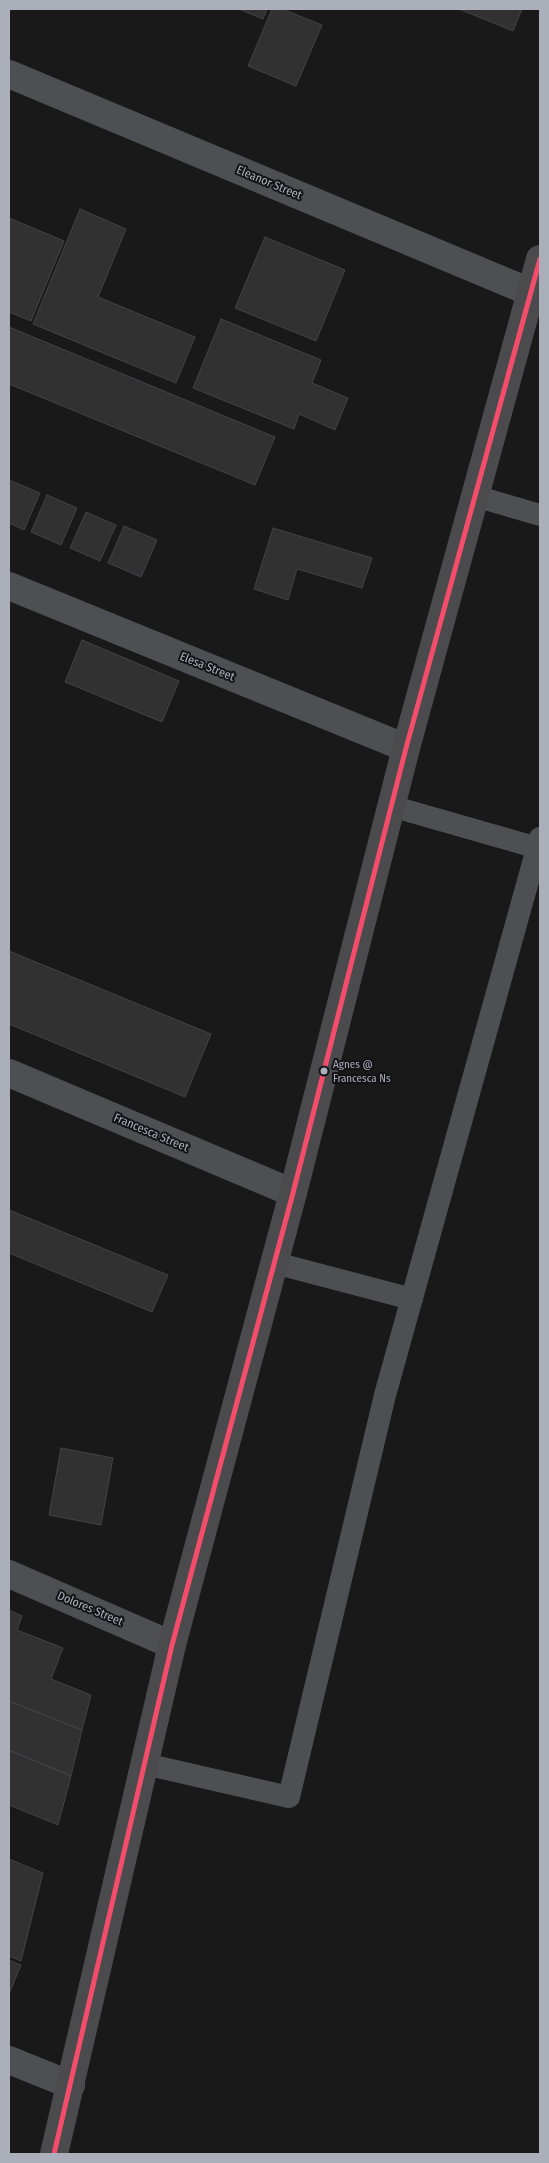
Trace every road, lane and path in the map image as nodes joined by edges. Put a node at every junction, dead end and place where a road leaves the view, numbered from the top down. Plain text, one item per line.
1 (9, 74) edge
2 (540, 259) edge
3 (535, 294) edge
4 (475, 496) junction
5 (540, 515) edge
6 (9, 586) edge
7 (406, 748) junction
8 (391, 806) junction
9 (539, 846) edge
10 (9, 1073) edge
11 (293, 1193) junction
12 (274, 1263) junction
13 (412, 1299) junction
14 (9, 1574) edge
15 (172, 1645) junction
16 (145, 1764) junction
17 (9, 2060) edge
18 (71, 2085) junction
19 (54, 2154) edge

1 - 3 street, Eleanor Street
2 - 3 main road
3 - 4 main road
4 - 5 lane
4 - 7 main road
6 - 7 street, Elesa Street
7 - 8 main road
8 - 9 lane
8 - 11 main road
9 - 13 lane
10 - 11 street, Francesca Street
11 - 12 main road
12 - 13 lane
12 - 15 main road
13 - 16 lane
14 - 15 street, Dolores Street
15 - 16 main road
16 - 18 main road
17 - 18 street
18 - 19 main road

